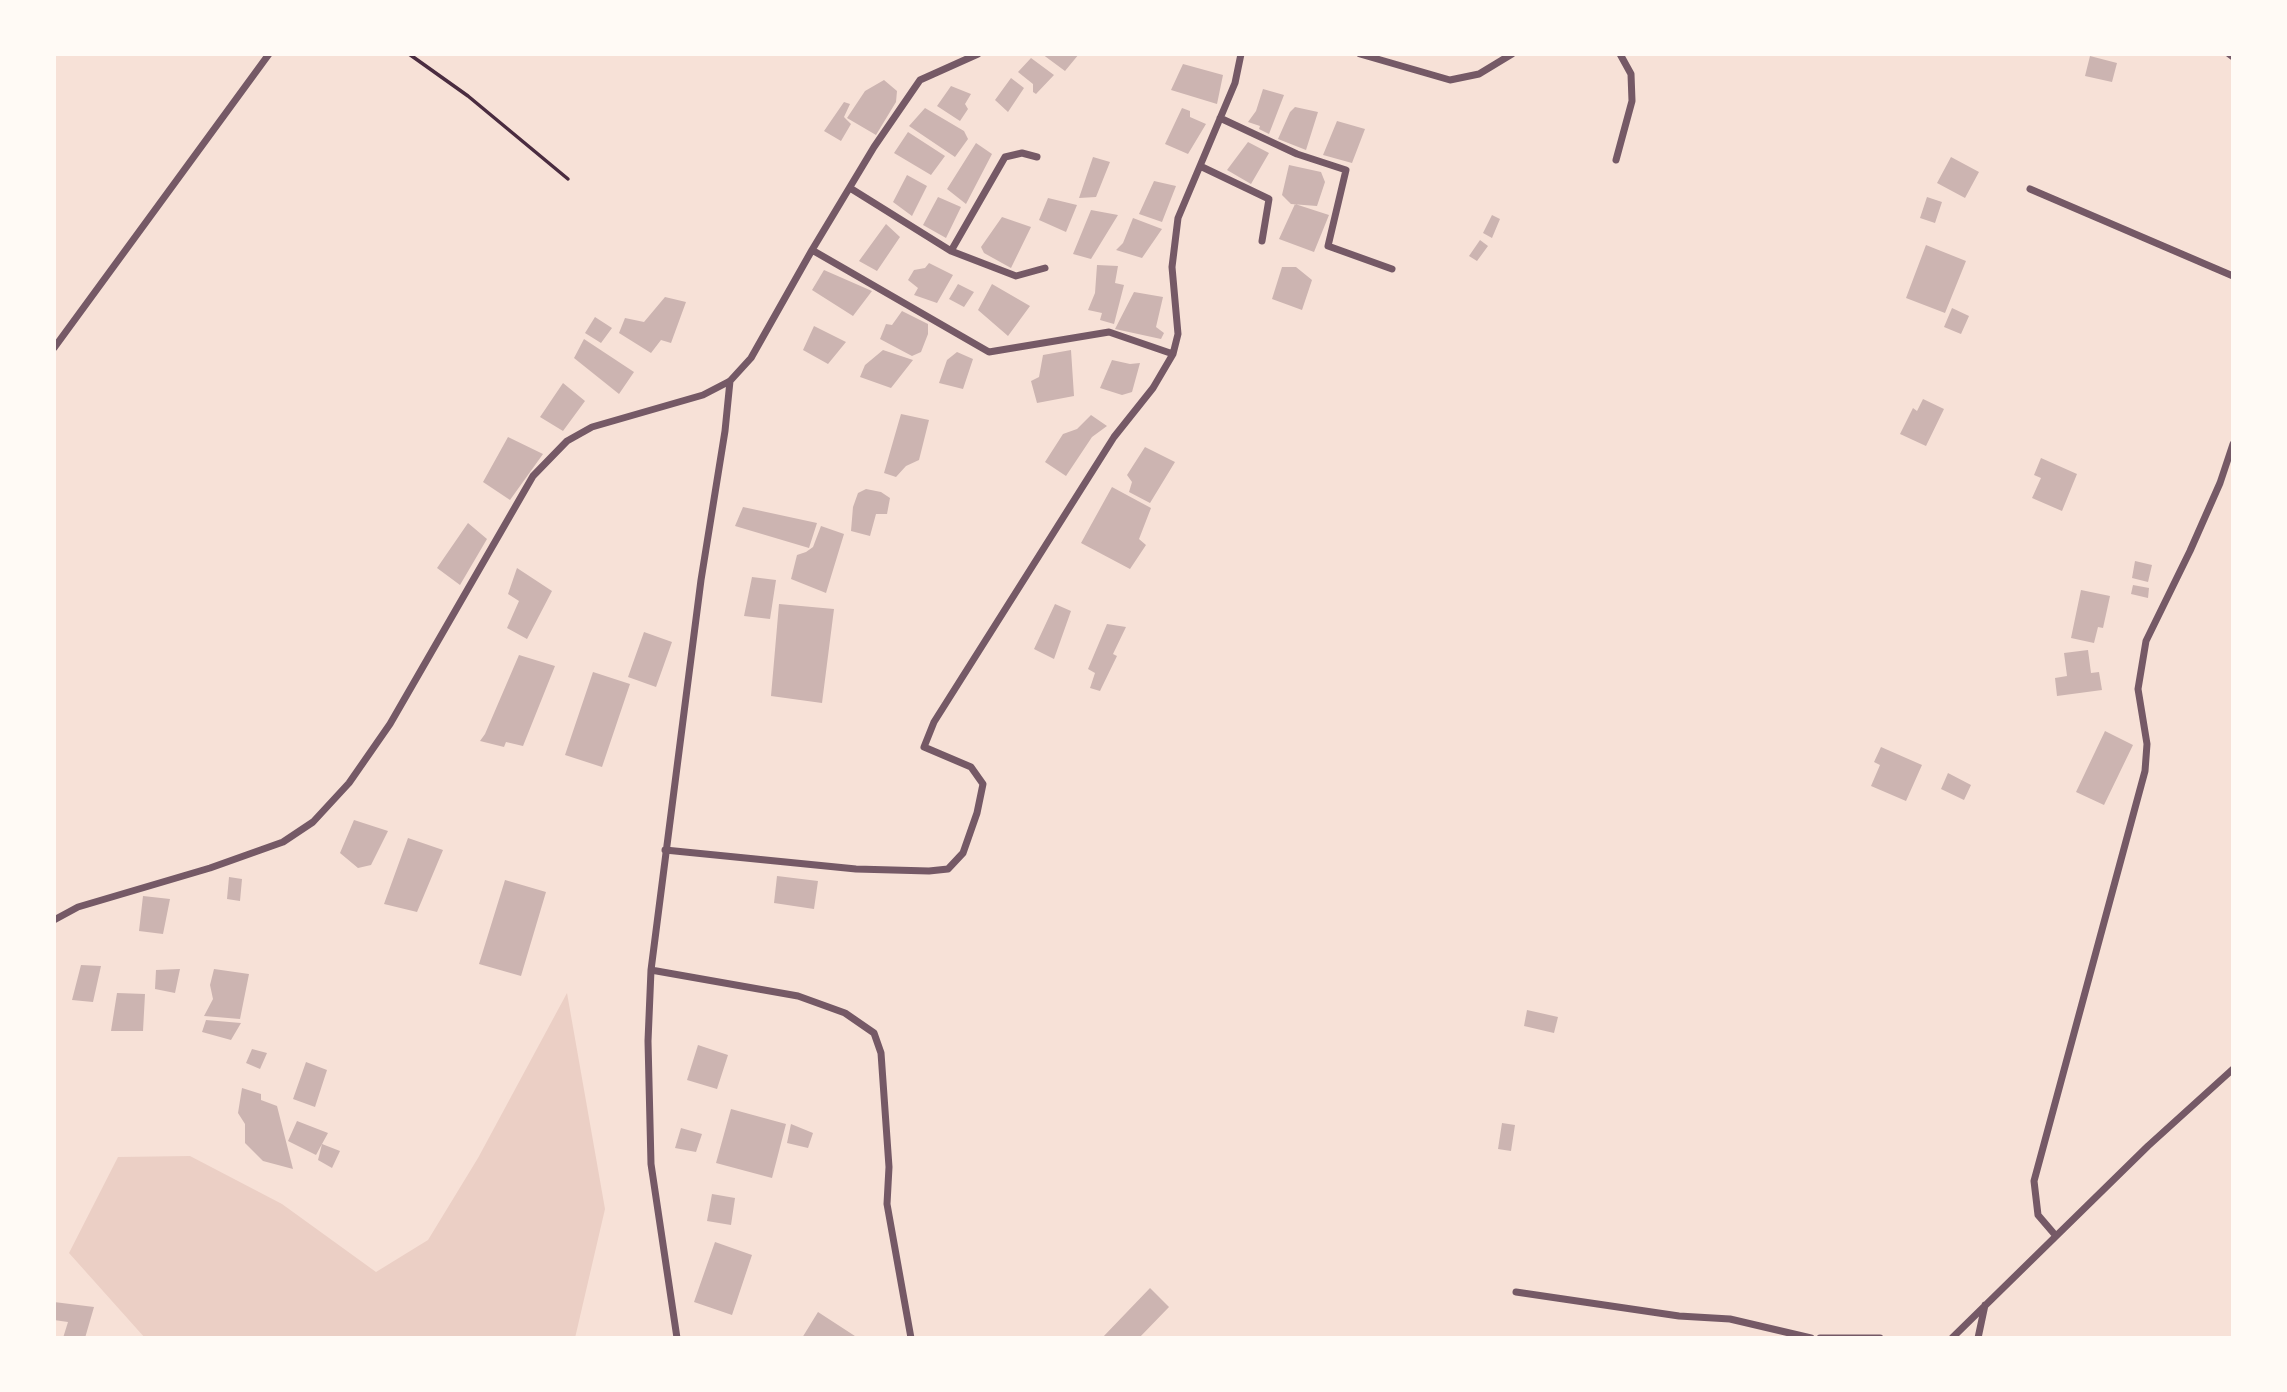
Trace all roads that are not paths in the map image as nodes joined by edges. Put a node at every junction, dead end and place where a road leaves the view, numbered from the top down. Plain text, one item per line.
1 (269, 54) edge
2 (978, 54) edge
3 (1241, 54) edge
4 (1360, 54) edge
5 (1512, 54) edge
6 (1620, 54) edge
7 (1220, 118) junction
8 (1037, 157) dead end
9 (1616, 160) dead end
10 (1200, 166) junction
11 (850, 188) junction
12 (2030, 189) dead end
13 (1262, 241) dead end
14 (812, 250) junction
15 (951, 251) junction
16 (1045, 268) dead end
17 (1392, 269) dead end
18 (2233, 276) edge
19 (54, 348) edge
20 (1173, 354) junction
21 (730, 382) junction
22 (2233, 444) edge
23 (665, 850) junction
24 (54, 920) edge
25 (651, 970) junction
26 (2233, 1069) edge
27 (2056, 1236) junction
28 (1517, 1292) dead end
29 (1985, 1304) junction
30 (677, 1338) edge
31 (911, 1338) edge
32 (1811, 1338) edge
33 (1820, 1338) edge
34 (1880, 1338) edge
35 (1952, 1338) edge
36 (1978, 1338) edge

1 - 19 street
2 - 11 street
3 - 7 street
4 - 5 street
6 - 9 street
7 - 10 street
7 - 17 street
8 - 15 street
10 - 13 street
10 - 20 street
11 - 14 street
11 - 15 street
12 - 18 street
14 - 20 street
14 - 21 street
15 - 16 street
20 - 23 street
21 - 23 street
21 - 24 street
22 - 27 street
23 - 25 street
25 - 30 street
25 - 31 street
26 - 27 street
27 - 29 street
28 - 32 street
29 - 35 street
29 - 36 street
33 - 34 street

